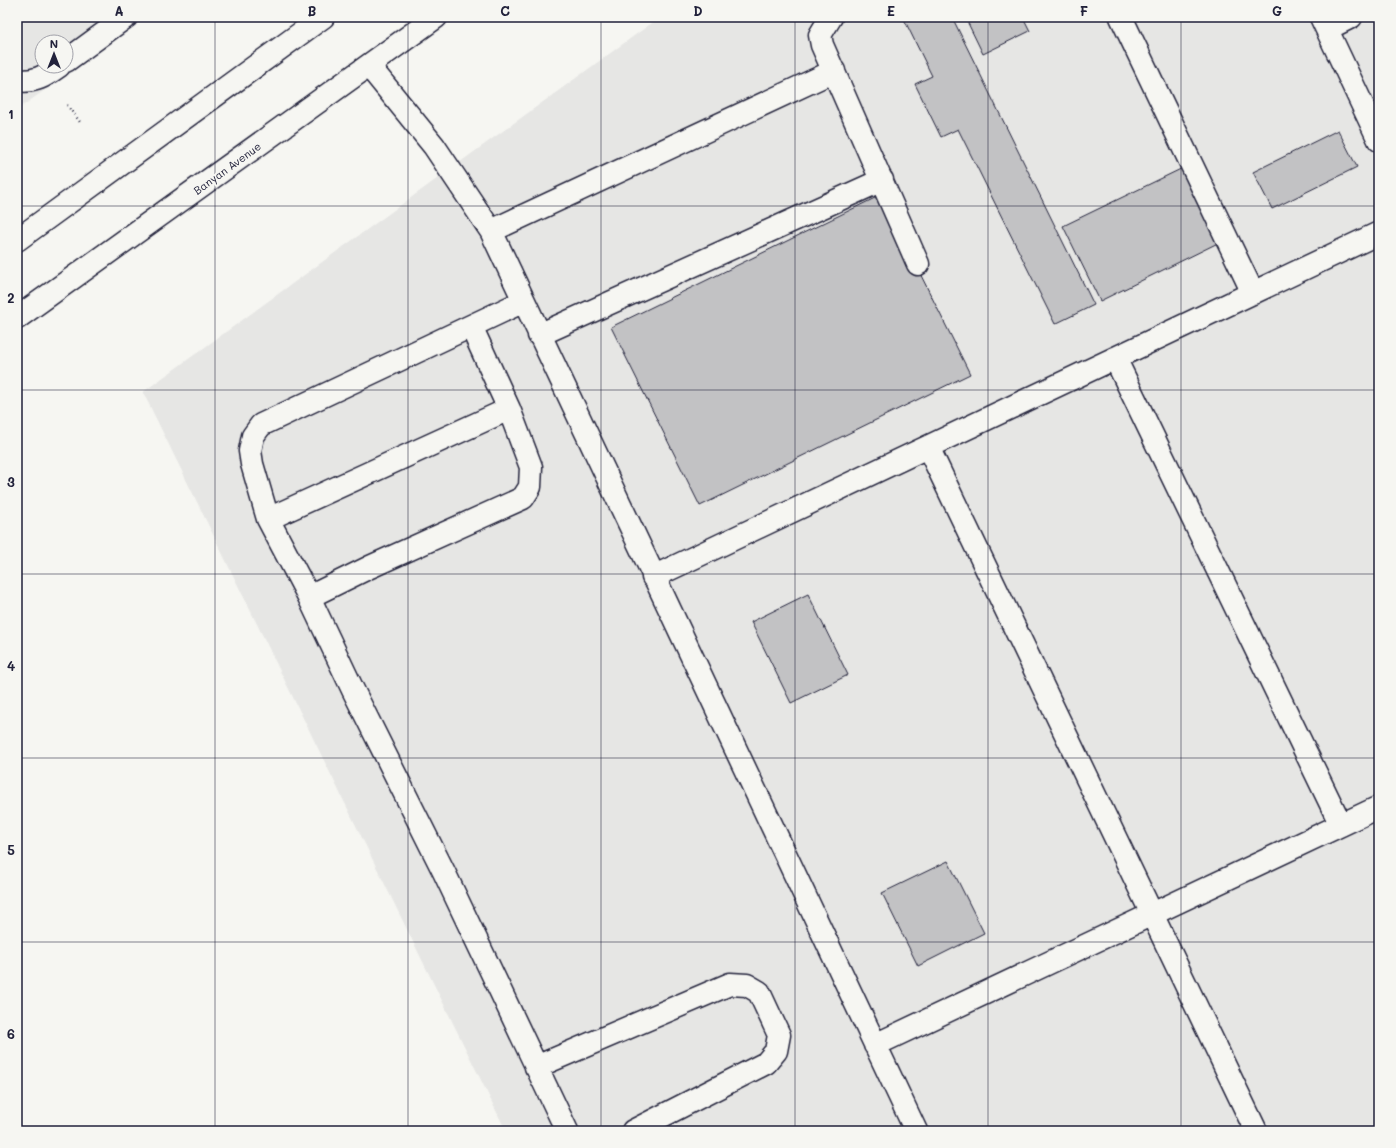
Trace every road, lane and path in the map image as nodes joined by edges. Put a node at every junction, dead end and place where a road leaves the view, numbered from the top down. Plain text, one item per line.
1 (126, 17) edge
2 (323, 17) edge
3 (436, 17) edge
4 (831, 17) edge
5 (1121, 17) edge
6 (1351, 17) edge
7 (1324, 23) edge
8 (74, 55) edge
9 (369, 66) junction
10 (834, 71) junction
11 (48, 74) edge
12 (17, 80) edge
13 (68, 105) dead end
14 (80, 122) dead end
15 (1379, 140) edge
16 (882, 180) junction
17 (491, 231) junction
18 (1379, 233) edge
19 (17, 240) edge
20 (918, 264) dead end
21 (1253, 293) junction
22 (524, 302) junction
23 (17, 318) edge
24 (471, 326) junction
25 (539, 334) junction
26 (1115, 358) junction
27 (509, 409) junction
28 (928, 447) junction
29 (268, 519) junction
30 (653, 577) junction
31 (309, 597) junction
32 (1379, 807) edge
33 (1341, 825) junction
34 (1152, 914) junction
35 (875, 1045) junction
36 (536, 1068) junction
37 (567, 1131) edge
38 (633, 1131) edge
39 (916, 1131) edge
40 (1256, 1131) edge

1 - 8 street
2 - 19 street
3 - 9 street, Banyan Avenue
4 - 10 street
5 - 21 street
6 - 7 street
7 - 15 street
9 - 17 street
9 - 23 street, Banyan Avenue
10 - 16 street
10 - 17 street
11 - 12 street
13 - 14 path
16 - 20 street
16 - 25 street
17 - 22 street
18 - 21 street
21 - 26 street
22 - 24 street
22 - 25 street
24 - 27 street
24 - 29 street
25 - 30 street
26 - 28 street
26 - 33 street
27 - 29 street
27 - 31 street
28 - 30 street
28 - 34 street
29 - 31 street
30 - 35 street
31 - 36 street
32 - 33 street
33 - 34 street
34 - 35 street
34 - 40 street
35 - 39 street
36 - 37 street
36 - 38 street

